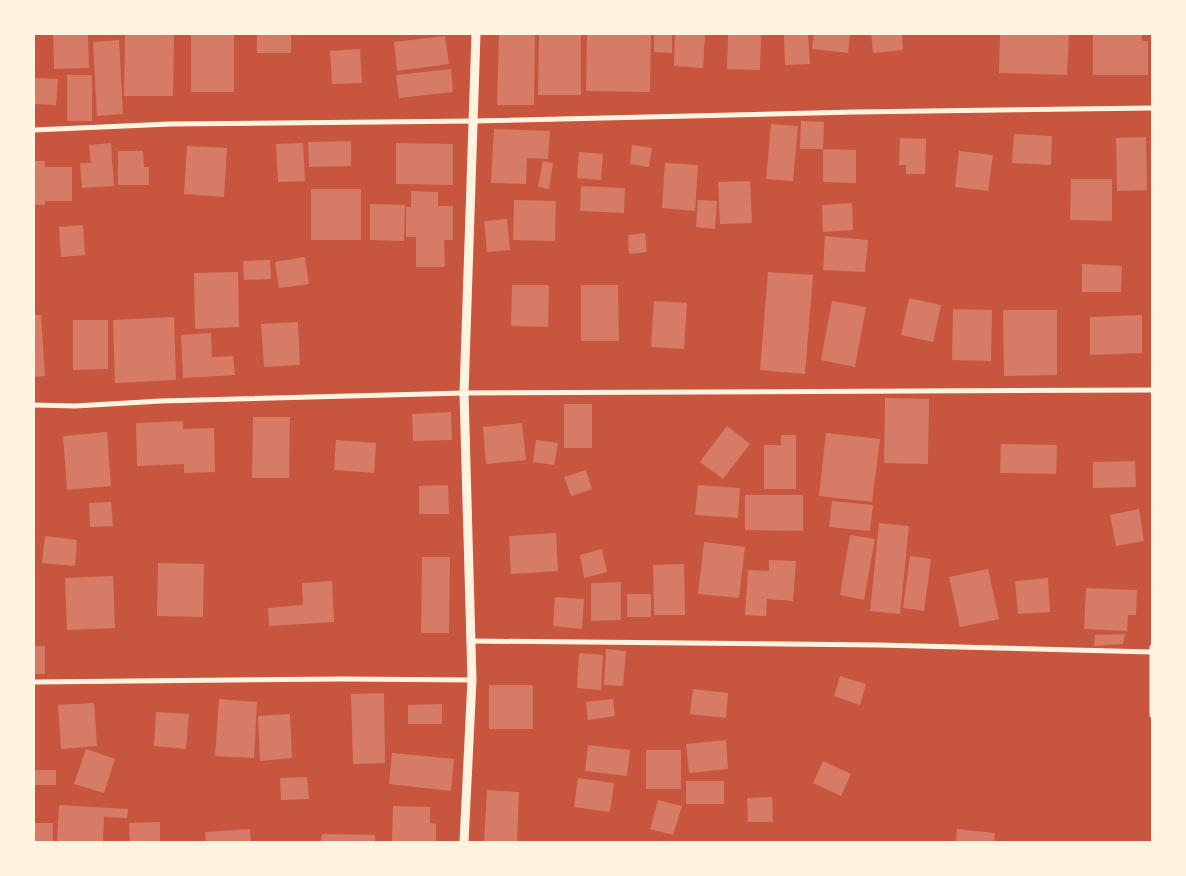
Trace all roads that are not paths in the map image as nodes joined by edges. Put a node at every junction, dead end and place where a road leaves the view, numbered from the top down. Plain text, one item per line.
1 (476, 34) edge
2 (1152, 108) edge
3 (473, 121) junction
4 (34, 130) edge
5 (1152, 390) edge
6 (464, 394) junction
7 (34, 405) edge
8 (472, 641) junction
9 (1152, 647) edge
10 (1152, 652) edge
11 (472, 680) junction
12 (34, 682) edge
13 (1152, 683) edge
14 (1152, 715) edge
15 (464, 842) edge

1 - 3 street
2 - 3 street
3 - 4 street
3 - 6 street
5 - 6 street
6 - 7 street
6 - 8 street
8 - 10 street
8 - 11 street
9 - 10 street
10 - 13 street
11 - 12 street
11 - 15 street
13 - 14 street

